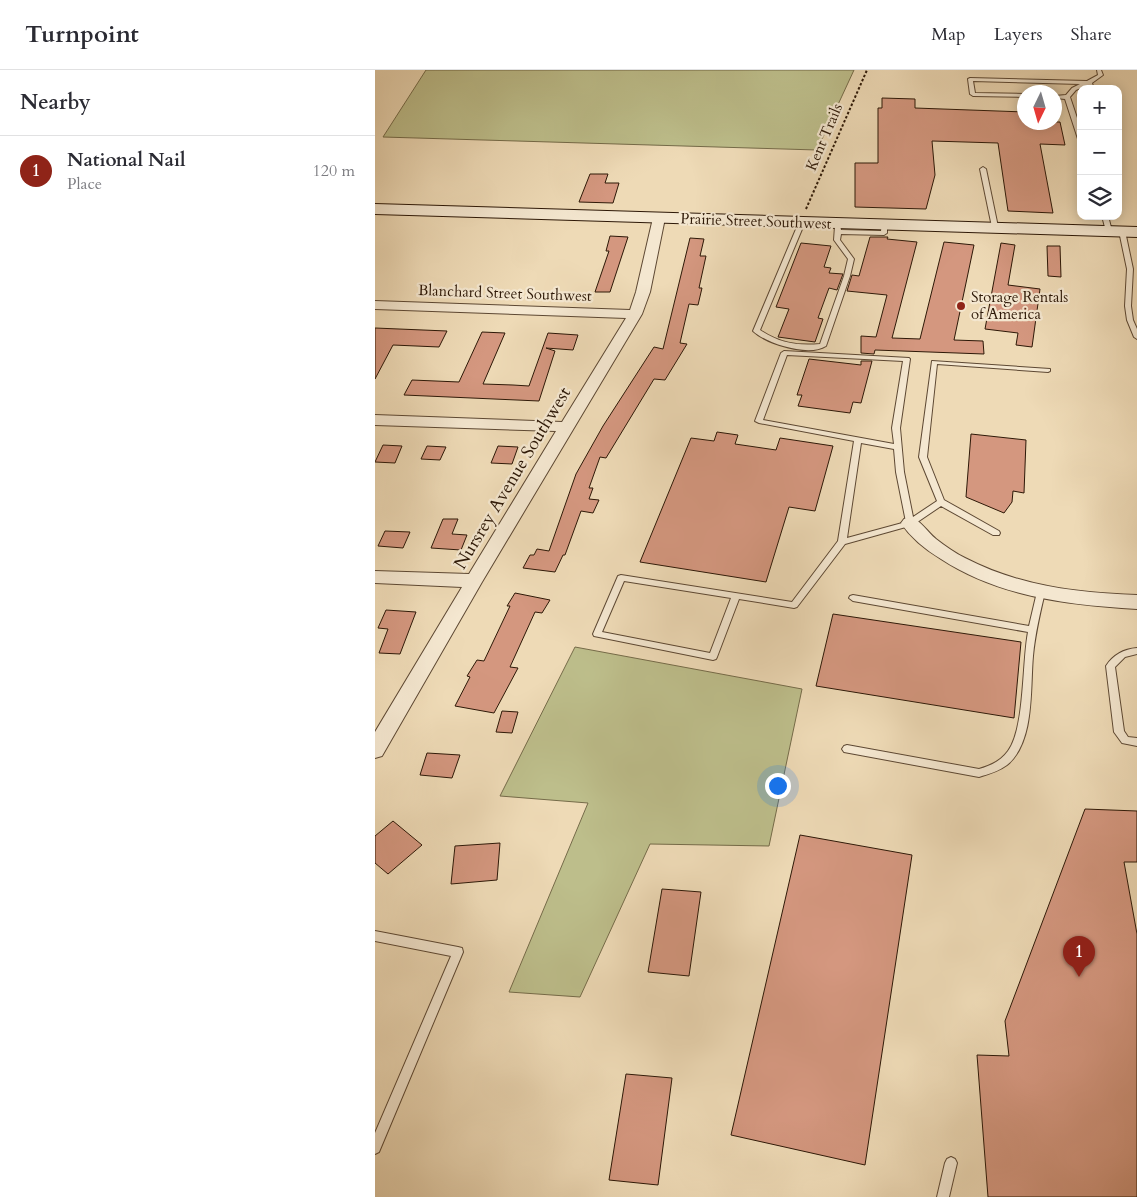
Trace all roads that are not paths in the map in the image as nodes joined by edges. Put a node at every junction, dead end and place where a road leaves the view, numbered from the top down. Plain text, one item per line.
1 (1099, 70) edge
2 (1090, 82) junction
3 (1091, 85) edge
4 (1017, 96) edge
5 (1062, 97) edge
6 (1067, 97) junction
7 (1073, 116) junction
8 (1077, 116) edge
9 (1078, 130) edge
10 (983, 169) dead end
11 (375, 209) edge
12 (803, 217) junction
13 (659, 218) junction
14 (838, 227) junction
15 (1118, 227) edge
16 (995, 228) junction
17 (375, 305) edge
18 (635, 314) junction
19 (1137, 337) edge
20 (785, 350) junction
21 (1047, 370) dead end
22 (375, 420) edge
23 (565, 427) junction
24 (858, 440) junction
25 (897, 447) junction
26 (941, 502) junction
27 (910, 523) junction
28 (996, 533) dead end
29 (842, 542) junction
30 (375, 576) edge
31 (473, 581) junction
32 (1041, 592) junction
33 (736, 596) junction
34 (853, 598) dead end
35 (1137, 602) edge
36 (1033, 630) junction
37 (1137, 651) edge
38 (1137, 742) edge
39 (847, 749) dead end
40 (375, 750) edge
41 (375, 936) edge
42 (375, 1148) edge
43 (951, 1163) dead end
44 (943, 1197) edge

1 - 2 lane
2 - 3 lane
2 - 4 lane
2 - 6 lane
5 - 6 lane
6 - 7 lane
7 - 8 lane
7 - 9 lane
10 - 16 lane
11 - 13 street, Prairie Street Southwest
12 - 13 street, Prairie Street Southwest
12 - 14 street, Prairie Street Southwest
12 - 20 lane
13 - 18 street, Nursrey Avenue Southwest
14 - 16 street, Prairie Street Southwest
14 - 20 lane
15 - 16 street, Prairie Street Southwest
15 - 19 lane
17 - 18 street, Blanchard Street Southwest
18 - 23 street, Nursrey Avenue Southwest
20 - 24 lane
20 - 25 lane
21 - 26 lane
22 - 23 street
23 - 31 street, Nursrey Avenue Southwest
24 - 25 lane
24 - 29 lane
25 - 27 lane
26 - 27 lane
26 - 28 lane
27 - 29 lane
27 - 32 street
29 - 33 lane
30 - 31 street
31 - 40 street, Nursrey Avenue Southwest
32 - 35 street
32 - 36 lane
33 - 33 lane
34 - 36 lane
36 - 39 lane
37 - 38 lane
41 - 42 lane
43 - 44 lane

